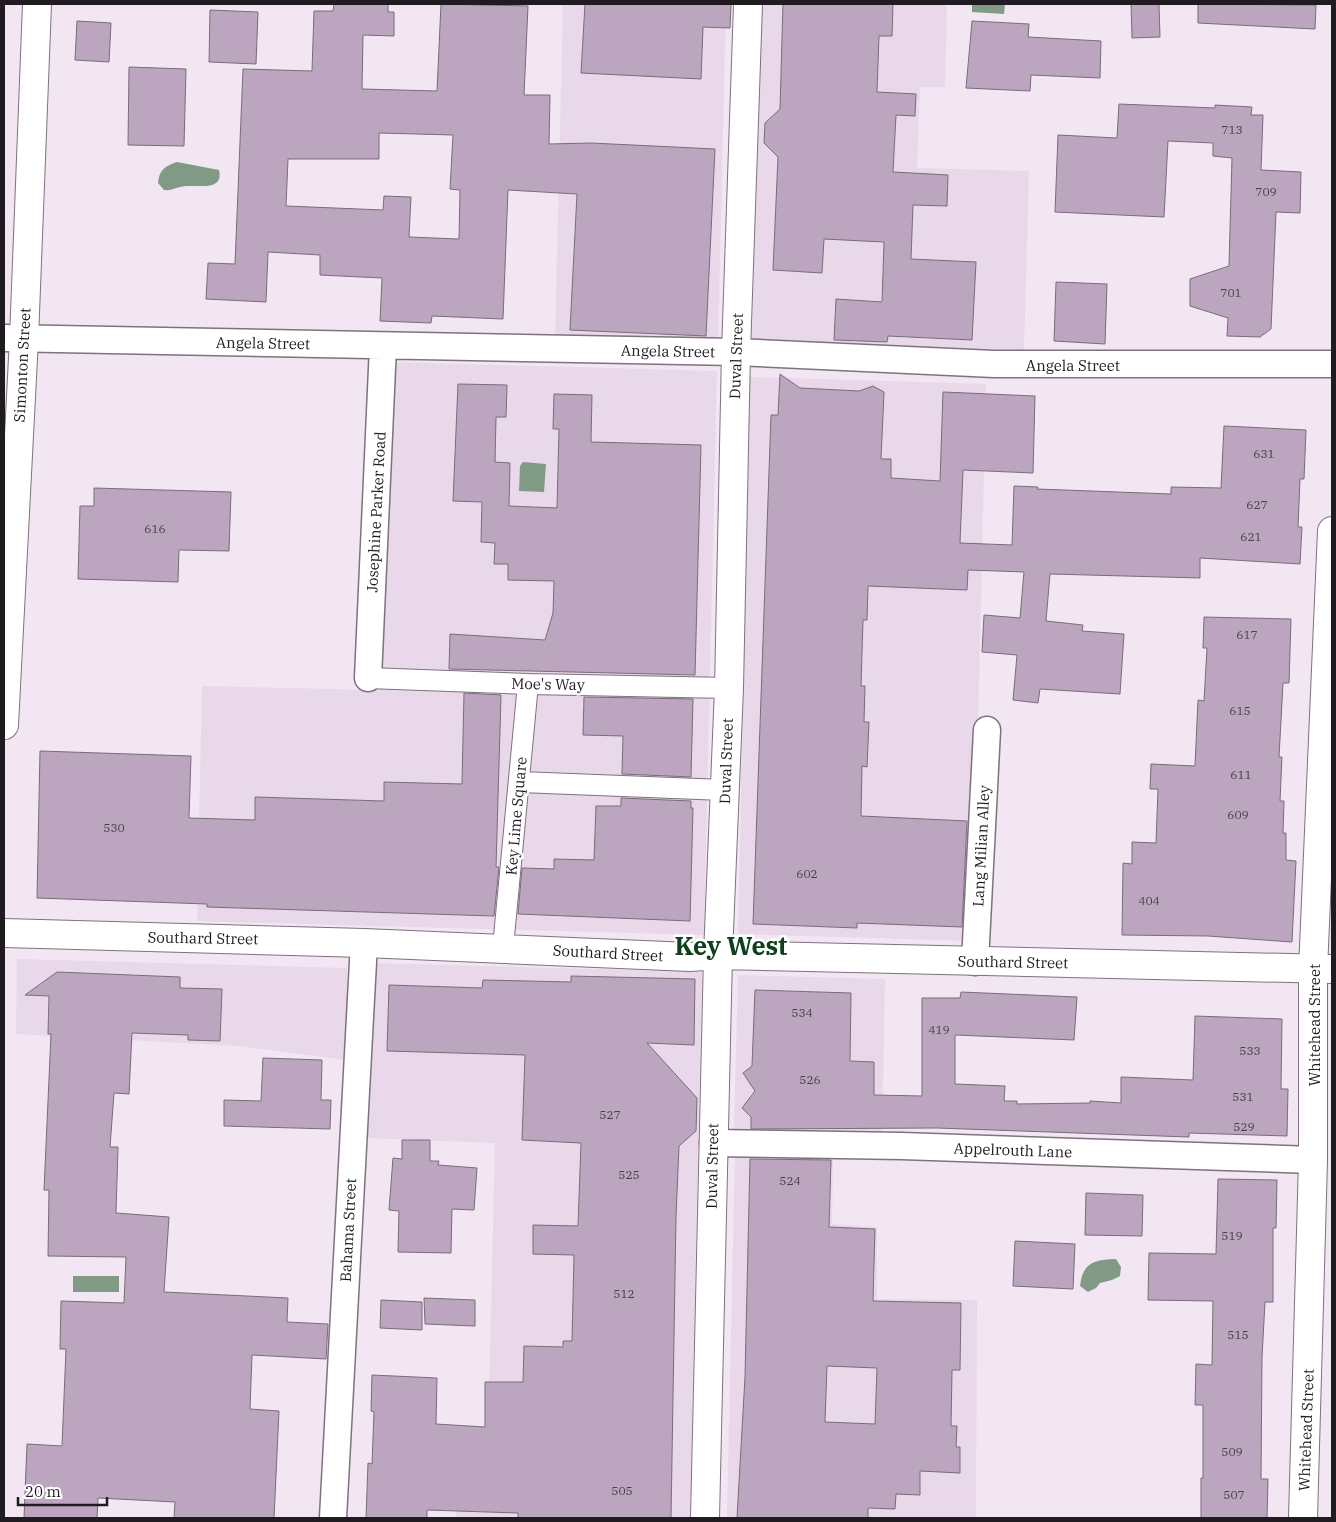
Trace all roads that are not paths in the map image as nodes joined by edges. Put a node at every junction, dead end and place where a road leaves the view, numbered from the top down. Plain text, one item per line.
1 (37, 4) edge
2 (748, 4) edge
3 (14, 338) edge
4 (383, 346) junction
5 (736, 352) junction
6 (1332, 364) edge
7 (1332, 531) edge
8 (368, 678) joint
9 (528, 684) junction
10 (729, 688) junction
11 (4, 725) edge
12 (987, 730) dead end
13 (1328, 744) edge
14 (520, 782) junction
15 (724, 790) junction
16 (4, 933) edge
17 (364, 942) junction
18 (503, 948) junction
19 (718, 956) junction
20 (975, 962) junction
21 (1323, 970) edge
22 (713, 1143) junction
23 (1313, 1160) junction
24 (333, 1518) edge
25 (705, 1518) edge
26 (1304, 1518) edge

1 - 3 street, Simonton Street
2 - 5 street, Duval Street
3 - 4 street, Angela Street
3 - 11 street, Simonton Street
4 - 5 street, Angela Street
4 - 8 street, Josephine Parker Road
5 - 6 street, Angela Street
5 - 10 street, Duval Street
7 - 13 street, Whitehead Street
8 - 9 street, Moe's Way
9 - 10 street, Moe's Way
9 - 14 street, Key Lime Square
10 - 15 street, Duval Street
12 - 20 street, Lang Milian Alley
13 - 21 street, Whitehead Street
14 - 15 street
14 - 18 street, Key Lime Square
15 - 19 street, Duval Street
16 - 17 street, Southard Street
17 - 18 street, Southard Street
17 - 24 street, Bahama Street
18 - 19 street, Southard Street
19 - 20 street, Southard Street
19 - 22 street, Duval Street
20 - 21 street, Southard Street
21 - 23 street, Whitehead Street
22 - 23 street, Appelrouth Lane
22 - 25 street, Duval Street
23 - 26 street, Whitehead Street

